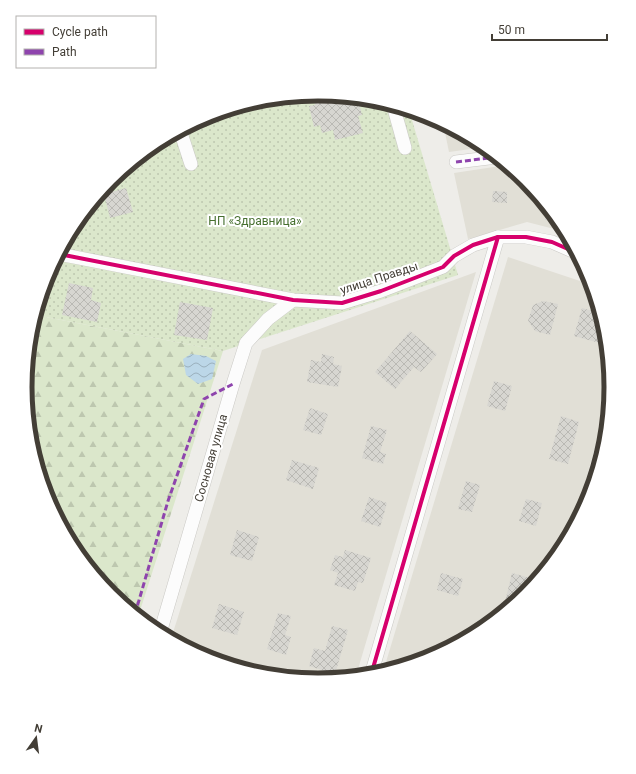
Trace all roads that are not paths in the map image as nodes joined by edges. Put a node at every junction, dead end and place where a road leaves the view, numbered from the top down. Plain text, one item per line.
1 (395, 112) edge
2 (182, 135) edge
3 (405, 148) dead end
4 (489, 158) edge
5 (456, 162) dead end
6 (192, 164) dead end
7 (498, 237) junction
8 (569, 249) edge
9 (64, 255) edge
10 (293, 300) junction
11 (162, 627) edge
12 (373, 668) edge

1 - 3 street
2 - 6 street
4 - 5 street
7 - 8 street, улица Правды
7 - 10 street, улица Правды
7 - 12 street
9 - 10 street, улица Правды
10 - 11 street, Сосновая улица

